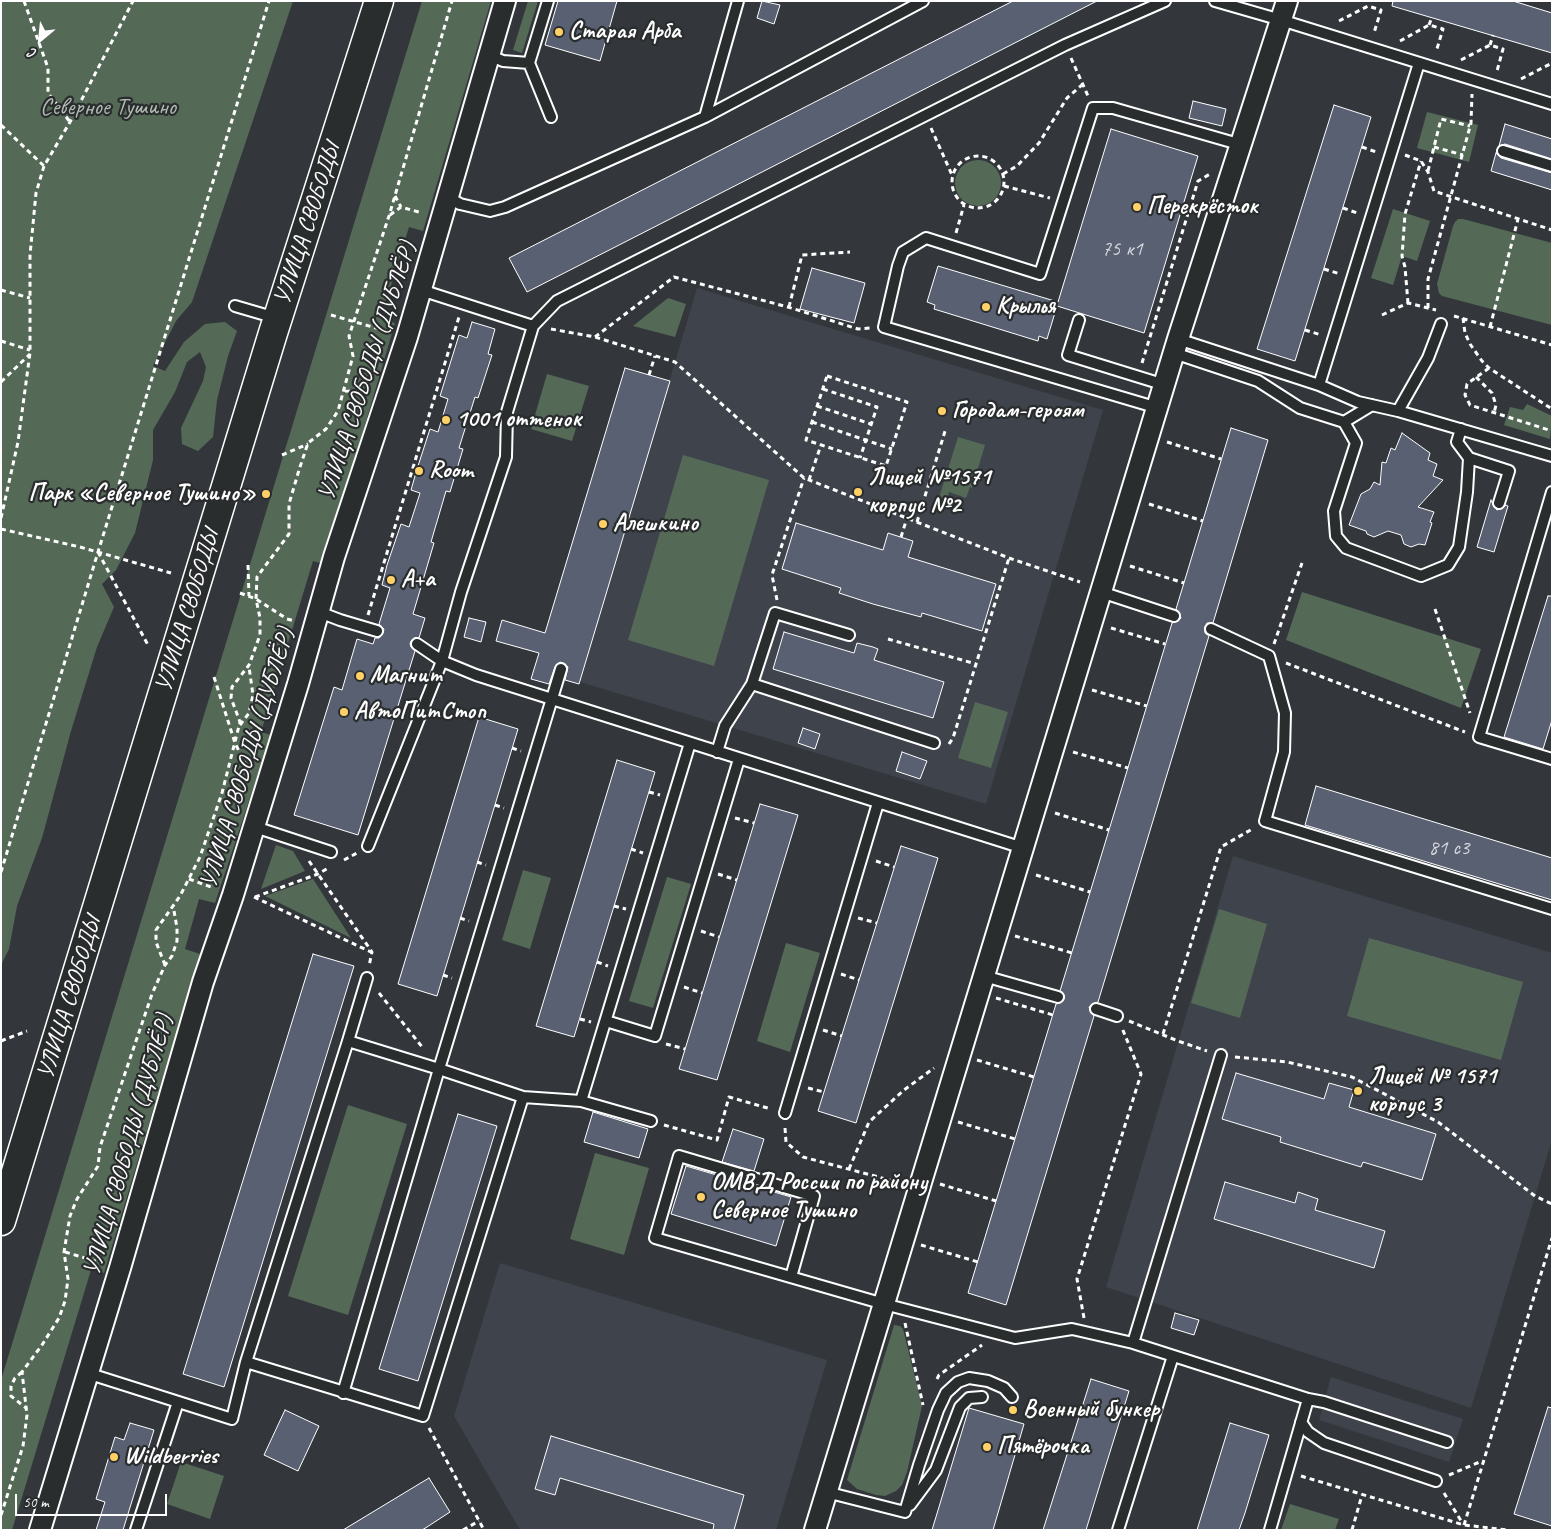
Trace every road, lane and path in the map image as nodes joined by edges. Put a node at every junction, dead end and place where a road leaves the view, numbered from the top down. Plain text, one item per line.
1 (24, 1) edge
2 (133, 1) edge
3 (269, 1) edge
4 (379, 1) edge
5 (452, 1) edge
6 (505, 1) edge
7 (548, 1) edge
8 (738, 1) edge
9 (923, 1) edge
10 (1165, 1) edge
11 (1215, 1) edge
12 (1370, 1) edge
13 (1368, 6) junction
14 (1284, 10) edge
15 (1432, 17) dead end
16 (1429, 25) junction
17 (1319, 32) junction
18 (1493, 35) dead end
19 (1065, 45) junction
20 (1490, 45) junction
21 (1375, 50) junction
22 (491, 56) junction
23 (1551, 62) edge
24 (529, 63) junction
25 (1419, 63) junction
26 (1436, 69) junction
27 (1472, 80) junction
28 (1083, 84) junction
29 (1497, 88) junction
30 (1552, 104) edge
31 (1093, 108) junction
32 (925, 115) junction
33 (551, 117) dead end
34 (705, 117) junction
35 (70, 122) junction
36 (1, 125) edge
37 (1470, 126) junction
38 (1242, 145) junction
39 (1434, 147) junction
40 (1392, 150) junction
41 (1503, 151) dead end
42 (1463, 155) junction
43 (1421, 161) junction
44 (44, 166) junction
45 (1552, 166) edge
46 (1428, 172) junction
47 (1003, 174) junction
48 (952, 176) junction
49 (1004, 186) junction
50 (395, 196) junction
51 (1451, 197) junction
52 (448, 198) junction
53 (1063, 202) junction
54 (964, 205) junction
55 (401, 207) dead end
56 (1518, 219) junction
57 (1552, 230) edge
58 (952, 247) junction
59 (850, 252) dead end
60 (1, 290) edge
61 (421, 290) junction
62 (30, 298) junction
63 (1408, 303) junction
64 (463, 304) junction
65 (235, 306) dead end
66 (788, 307) junction
67 (1428, 308) junction
68 (1436, 310) dead end
69 (1445, 313) dead end
70 (331, 315) dead end
71 (1382, 315) dead end
72 (1463, 318) junction
73 (277, 319) junction
74 (1079, 320) dead end
75 (354, 321) junction
76 (1442, 324) dead end
77 (533, 326) junction
78 (1490, 326) junction
79 (884, 327) junction
80 (407, 337) junction
81 (594, 337) junction
82 (1, 341) edge
83 (1552, 345) edge
84 (1176, 346) junction
85 (30, 352) junction
86 (655, 356) junction
87 (1489, 368) junction
88 (649, 374) dead end
89 (1476, 377) junction
90 (1, 382) edge
91 (1165, 384) junction
92 (1319, 385) junction
93 (822, 389) junction
94 (1372, 405) junction
95 (817, 406) junction
96 (1158, 408) junction
97 (1552, 409) edge
98 (1398, 411) junction
99 (1494, 414) junction
100 (812, 422) junction
101 (1344, 422) junction
102 (872, 424) junction
103 (946, 428) dead end
104 (1461, 430) junction
105 (1552, 431) edge
106 (1164, 440) dead end
107 (866, 441) junction
108 (308, 444) junction
109 (821, 445) junction
110 (892, 449) junction
111 (282, 455) dead end
112 (1552, 456) edge
113 (860, 458) junction
114 (1469, 458) junction
115 (1222, 459) dead end
116 (804, 478) junction
117 (809, 480) junction
118 (1552, 492) edge
119 (1144, 502) dead end
120 (1500, 503) dead end
121 (1, 518) edge
122 (906, 518) junction
123 (1203, 521) dead end
124 (917, 522) junction
125 (1, 529) edge
126 (901, 537) dead end
127 (98, 552) junction
128 (1009, 558) junction
129 (1302, 563) dead end
130 (248, 565) dead end
131 (1125, 565) dead end
132 (171, 573) dead end
133 (1080, 582) dead end
134 (1184, 583) dead end
135 (1101, 592) junction
136 (240, 593) dead end
137 (249, 596) junction
138 (256, 599) junction
139 (1435, 609) dead end
140 (319, 612) junction
141 (775, 613) junction
142 (1174, 616) dead end
143 (295, 621) dead end
144 (1106, 626) dead end
145 (364, 627) junction
146 (1211, 629) dead end
147 (377, 631) dead end
148 (849, 635) dead end
149 (888, 639) dead end
150 (417, 644) dead end
151 (1165, 644) dead end
152 (148, 645) dead end
153 (1269, 656) junction
154 (442, 661) junction
155 (976, 664) junction
156 (249, 666) junction
157 (560, 669) dead end
158 (214, 677) dead end
159 (752, 684) junction
160 (1087, 688) dead end
161 (551, 699) junction
162 (1147, 706) dead end
163 (238, 727) junction
164 (1479, 737) junction
165 (235, 743) junction
166 (690, 743) junction
167 (934, 743) joint
168 (1068, 750) dead end
169 (717, 752) junction
170 (739, 759) junction
171 (1552, 759) edge
172 (1128, 768) dead end
173 (262, 799) junction
174 (878, 803) junction
175 (1050, 812) dead end
176 (1265, 821) junction
177 (255, 827) junction
178 (1109, 830) dead end
179 (296, 841) junction
180 (368, 846) joint
181 (1023, 848) junction
182 (331, 852) dead end
183 (343, 860) dead end
184 (335, 865) dead end
185 (1, 872) edge
186 (318, 874) junction
187 (1030, 874) dead end
188 (189, 879) junction
189 (222, 891) dead end
190 (1090, 892) dead end
191 (173, 905) junction
192 (1552, 909) edge
193 (1012, 935) dead end
194 (372, 952) junction
195 (1072, 954) dead end
196 (165, 965) junction
197 (984, 976) junction
198 (367, 978) junction
199 (993, 997) dead end
200 (1058, 998) dead end
201 (1096, 1009) dead end
202 (1053, 1015) dead end
203 (1117, 1016) junction
204 (606, 1021) junction
205 (27, 1031) dead end
206 (1163, 1034) junction
207 (1, 1041) edge
208 (348, 1041) junction
209 (1221, 1055) junction
210 (974, 1059) dead end
211 (942, 1063) dead end
212 (439, 1069) junction
213 (1034, 1077) dead end
214 (523, 1097) junction
215 (581, 1101) junction
216 (785, 1113) junction
217 (955, 1120) dead end
218 (651, 1121) joint
219 (1015, 1139) dead end
220 (849, 1169) junction
221 (927, 1185) junction
222 (996, 1201) dead end
223 (1552, 1204) edge
224 (1, 1221) edge
225 (1552, 1238) edge
226 (917, 1244) dead end
227 (1550, 1246) edge
228 (64, 1252) junction
229 (978, 1262) dead end
230 (107, 1264) dead end
231 (791, 1277) junction
232 (892, 1306) junction
233 (1086, 1332) junction
234 (1133, 1343) junction
235 (1173, 1356) junction
236 (246, 1362) junction
237 (22, 1372) junction
238 (88, 1373) junction
239 (343, 1393) junction
240 (982, 1397) dead end
241 (1012, 1397) dead end
242 (1308, 1399) junction
243 (178, 1402) junction
244 (26, 1408) junction
245 (922, 1412) dead end
246 (423, 1416) junction
247 (1301, 1422) junction
248 (1447, 1442) dead end
249 (1483, 1461) junction
250 (1286, 1472) junction
251 (1436, 1481) junction
252 (826, 1492) junction
253 (1362, 1495) junction
254 (905, 1512) junction
255 (1, 1515) edge
256 (479, 1521) junction
257 (1464, 1525) junction
258 (40, 1530) edge
259 (136, 1530) edge
260 (463, 1530) edge
261 (484, 1530) edge
262 (815, 1530) edge
263 (1118, 1530) edge
264 (1270, 1530) edge
265 (1352, 1530) edge
266 (1508, 1530) edge

1 - 35 path
2 - 35 path
3 - 127 path
4 - 73 main road, УЛИЦА СВОБОДЫ
5 - 50 path
6 - 22 street, УЛИЦА СВОБОДЫ (ДУБЛЁР)
7 - 24 lane
8 - 34 lane
9 - 34 lane
10 - 19 lane
11 - 14 lane
12 - 13 path
13 - 17 path
13 - 21 path
14 - 17 lane
14 - 38 street
15 - 16 path
16 - 21 path
16 - 26 path
17 - 21 lane
18 - 20 path
19 - 28 path
19 - 32 lane
20 - 26 path
20 - 29 path
21 - 25 lane
22 - 24 lane
22 - 52 street, УЛИЦА СВОБОДЫ (ДУБЛЁР)
23 - 29 path
24 - 33 lane
25 - 26 lane
25 - 40 lane
26 - 27 lane
27 - 29 lane
27 - 37 path
28 - 31 path
28 - 47 path
29 - 30 lane
31 - 38 lane
31 - 53 lane
32 - 48 path
32 - 77 lane
34 - 52 lane
35 - 44 path
36 - 44 path
37 - 39 path
37 - 42 path
38 - 84 street
39 - 42 path
39 - 46 path
40 - 43 path
40 - 92 lane
41 - 45 lane
42 - 51 path
43 - 46 path
43 - 63 path
44 - 62 path
46 - 51 path
47 - 48 path
47 - 49 path
48 - 54 path
49 - 53 path
49 - 54 path
50 - 55 path
50 - 75 path
51 - 56 path
51 - 67 path
52 - 61 street, УЛИЦА СВОБОДЫ (ДУБЛЁР)
53 - 58 lane
54 - 58 path
56 - 57 path
56 - 78 path
58 - 79 lane
59 - 66 path
60 - 62 path
61 - 64 lane
61 - 80 street, УЛИЦА СВОБОДЫ (ДУБЛЁР)
62 - 85 path
63 - 67 path
63 - 71 path
64 - 77 lane
64 - 145 path
65 - 73 lane
66 - 79 path
66 - 81 path
67 - 68 path
69 - 72 path
70 - 75 path
72 - 78 path
72 - 87 path
73 - 224 main road, УЛИЦА СВОБОДЫ
74 - 91 lane
75 - 80 path
75 - 108 path
76 - 98 lane
77 - 81 path
77 - 154 lane
78 - 83 path
79 - 96 lane
80 - 140 street, УЛИЦА СВОБОДЫ (ДУБЛЁР)
81 - 86 path
82 - 85 path
84 - 91 street
84 - 92 lane
84 - 101 lane
85 - 90 path
85 - 121 path
86 - 88 path
86 - 116 path
87 - 89 path
87 - 97 path
89 - 99 path
89 - 99 path
91 - 96 street
92 - 94 lane
93 - 95 path
93 - 102 path
93 - 110 path
94 - 98 lane
94 - 101 lane
95 - 100 path
95 - 102 path
96 - 135 street
98 - 104 lane
99 - 105 path
100 - 107 path
100 - 109 path
101 - 114 lane
102 - 107 path
103 - 124 path
104 - 112 lane
104 - 114 lane
106 - 115 path
107 - 110 path
107 - 113 path
108 - 111 path
108 - 138 path
109 - 113 path
109 - 117 path
110 - 113 path
114 - 120 lane
116 - 117 path
116 - 141 path
117 - 122 path
118 - 164 lane
119 - 123 path
122 - 124 path
122 - 126 path
124 - 128 path
125 - 127 path
127 - 132 path
127 - 152 path
127 - 185 path
128 - 133 path
128 - 155 path
129 - 153 path
130 - 137 path
131 - 134 path
135 - 142 lane
135 - 181 street
136 - 137 path
137 - 138 path
138 - 143 path
138 - 156 path
139 - 164 path
140 - 145 lane
140 - 173 street, УЛИЦА СВОБОДЫ (ДУБЛЁР)
141 - 148 lane
141 - 159 lane
144 - 151 path
145 - 147 lane
146 - 153 lane
149 - 155 path
150 - 154 lane
153 - 164 path
153 - 176 lane
154 - 161 lane
154 - 180 lane
155 - 167 path
156 - 163 path
156 - 163 path
157 - 161 lane
158 - 165 path
159 - 167 lane
159 - 169 lane
160 - 162 path
161 - 166 lane
161 - 212 lane
163 - 165 path
164 - 171 lane
165 - 173 path
165 - 188 path
166 - 169 lane
166 - 204 lane
168 - 172 path
169 - 170 lane
170 - 174 lane
170 - 204 lane
173 - 177 street, УЛИЦА СВОБОДЫ (ДУБЛЁР)
174 - 181 lane
174 - 216 lane
175 - 178 path
176 - 192 lane
176 - 206 path
177 - 179 lane
177 - 238 street, УЛИЦА СВОБОДЫ (ДУБЛЁР)
179 - 182 lane
179 - 186 path
180 - 183 path
181 - 197 street
184 - 186 path
186 - 194 path
186 - 194 path
187 - 190 path
188 - 189 path
188 - 191 path
191 - 196 path
191 - 196 path
193 - 195 path
194 - 198 path
196 - 228 path
197 - 200 lane
197 - 221 street
198 - 208 lane
198 - 212 path
199 - 202 path
201 - 203 lane
203 - 206 path
203 - 233 path
204 - 215 lane
205 - 207 path
206 - 209 path
208 - 212 lane
208 - 236 lane
209 - 223 path
209 - 234 lane
210 - 213 path
211 - 220 path
212 - 214 lane
212 - 239 lane
214 - 215 lane
214 - 246 lane
215 - 218 lane
216 - 218 path
216 - 220 path
217 - 219 path
220 - 221 path
221 - 222 path
221 - 232 street
225 - 227 path
226 - 229 path
227 - 249 path
228 - 230 path
228 - 237 path
231 - 231 lane
231 - 232 lane
232 - 233 lane
232 - 245 path
232 - 252 street
233 - 234 lane
234 - 235 lane
235 - 242 lane
235 - 263 lane
236 - 239 lane
236 - 243 lane
237 - 244 path
237 - 244 path
238 - 243 lane
238 - 258 street, УЛИЦА СВОБОДЫ (ДУБЛЁР)
239 - 246 lane
240 - 254 lane
241 - 254 lane
242 - 247 lane
242 - 248 lane
243 - 259 lane
244 - 255 path
246 - 256 path
247 - 250 lane
247 - 251 lane
249 - 251 path
249 - 257 path
250 - 253 path
250 - 264 lane
251 - 257 path
252 - 254 lane
252 - 262 street
253 - 257 path
253 - 265 path
256 - 260 path
256 - 261 path
257 - 266 path

